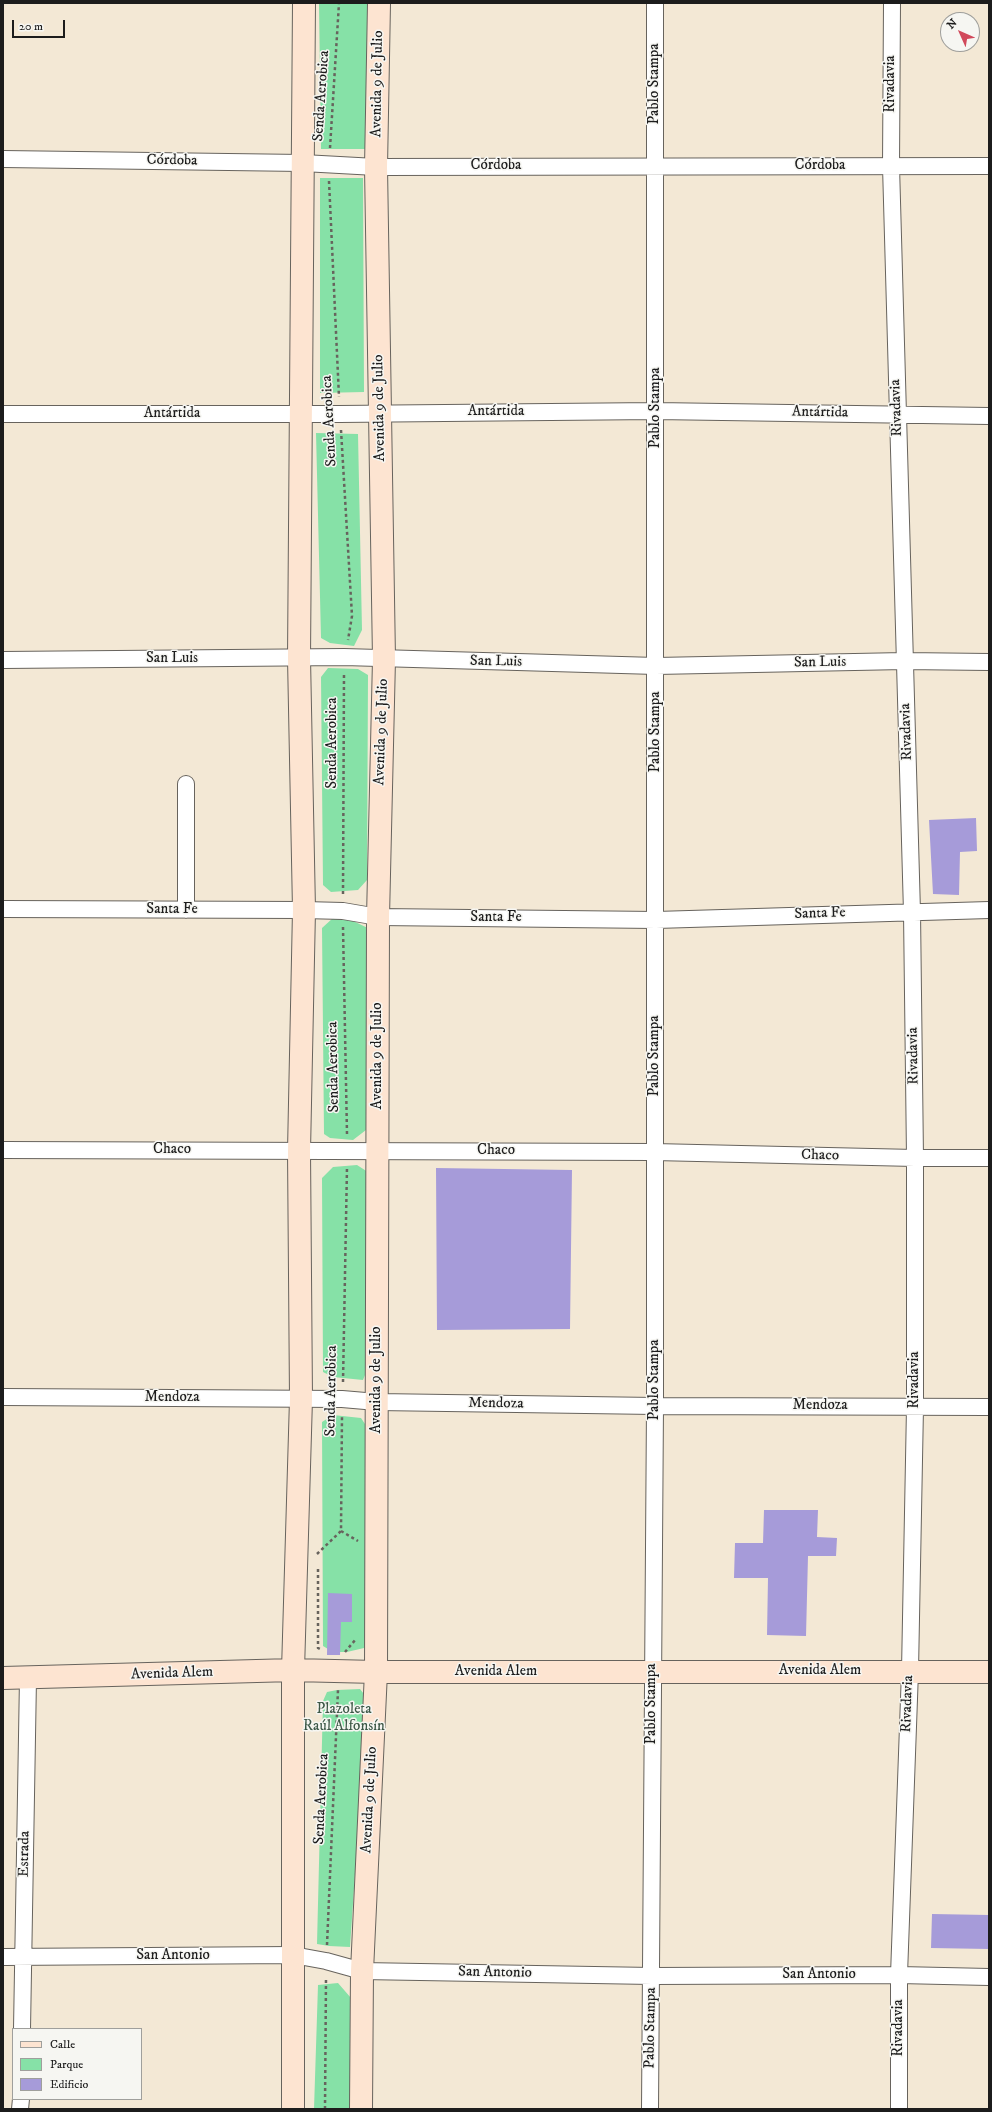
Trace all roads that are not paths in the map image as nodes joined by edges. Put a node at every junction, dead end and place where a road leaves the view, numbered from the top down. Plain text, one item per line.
1 (304, 3) edge
2 (379, 3) edge
3 (655, 3) edge
4 (892, 3) edge
5 (3, 158) edge
6 (303, 163) junction
7 (655, 165) junction
8 (891, 166) junction
9 (989, 166) edge
10 (376, 167) junction
11 (656, 411) junction
12 (379, 413) junction
13 (3, 414) edge
14 (300, 414) junction
15 (898, 414) junction
16 (989, 416) edge
17 (299, 658) junction
18 (384, 659) junction
19 (3, 660) edge
20 (904, 661) junction
21 (989, 662) edge
22 (656, 666) junction
23 (186, 784) dead end
24 (3, 909) edge
25 (186, 910) junction
26 (304, 910) junction
27 (989, 910) edge
28 (912, 912) junction
29 (378, 917) junction
30 (656, 920) junction
31 (3, 1150) edge
32 (299, 1151) junction
33 (378, 1151) junction
34 (654, 1152) junction
35 (915, 1158) junction
36 (989, 1158) edge
37 (3, 1397) edge
38 (301, 1399) junction
39 (377, 1402) junction
40 (655, 1406) junction
41 (915, 1407) junction
42 (989, 1407) edge
43 (293, 1670) junction
44 (910, 1671) junction
45 (376, 1672) junction
46 (989, 1672) edge
47 (652, 1673) junction
48 (3, 1678) edge
49 (28, 1678) junction
50 (293, 1955) junction
51 (3, 1957) edge
52 (24, 1957) junction
53 (362, 1971) junction
54 (899, 1975) junction
55 (652, 1976) junction
56 (989, 1977) edge
57 (22, 2028) edge
58 (293, 2109) edge
59 (361, 2109) edge
60 (650, 2109) edge
61 (899, 2109) edge

1 - 6 main road
2 - 10 main road, Avenida 9 de Julio
3 - 7 street, Pablo Stampa
4 - 8 street, Rivadavia
5 - 6 street, Córdoba
6 - 10 street, Córdoba
6 - 14 main road
7 - 8 street, Córdoba
7 - 10 street, Córdoba
7 - 11 street, Pablo Stampa
8 - 9 street, Córdoba
8 - 15 street, Rivadavia
10 - 12 main road, Avenida 9 de Julio
11 - 12 street, Antártida
11 - 15 street, Antártida
11 - 22 street, Pablo Stampa
12 - 14 street, Antártida
12 - 18 main road, Avenida 9 de Julio
13 - 14 street, Antártida
14 - 17 main road
15 - 16 street, Antártida
15 - 20 street, Rivadavia
17 - 18 street, San Luis
17 - 19 street, San Luis
17 - 26 main road
18 - 22 street, San Luis
18 - 29 main road, Avenida 9 de Julio
20 - 21 street, San Luis
20 - 22 street, San Luis
20 - 28 street, Rivadavia
22 - 30 street, Pablo Stampa
23 - 25 street
24 - 25 street, Santa Fe
25 - 26 street, Santa Fe
26 - 29 street, Santa Fe
26 - 32 main road
27 - 28 street, Santa Fe
28 - 30 street, Santa Fe
28 - 35 street, Rivadavia
29 - 30 street, Santa Fe
29 - 33 main road, Avenida 9 de Julio
30 - 34 street, Pablo Stampa
31 - 32 street, Chaco
32 - 33 street, Chaco
32 - 38 main road
33 - 34 street, Chaco
33 - 39 main road, Avenida 9 de Julio
34 - 35 street, Chaco
34 - 40 street, Pablo Stampa
35 - 36 street, Chaco
35 - 41 street, Rivadavia
37 - 38 street, Mendoza
38 - 39 street, Mendoza
38 - 43 main road
39 - 40 street, Mendoza
39 - 45 main road, Avenida 9 de Julio
40 - 41 street, Mendoza
40 - 47 street, Pablo Stampa
41 - 42 street, Mendoza
41 - 44 street, Rivadavia
43 - 45 main road, Avenida Alem
43 - 49 main road, Avenida Alem
43 - 50 main road
44 - 46 main road, Avenida Alem
44 - 47 main road, Avenida Alem
44 - 54 street, Rivadavia
45 - 47 main road, Avenida Alem
45 - 53 main road, Avenida 9 de Julio
47 - 55 street, Pablo Stampa
48 - 49 main road, Avenida Alem
49 - 52 street, Estrada
50 - 52 street, San Antonio
50 - 53 street, San Antonio
50 - 58 main road
51 - 52 street, San Antonio
52 - 57 street, Estrada
53 - 55 street, San Antonio
53 - 59 main road, Avenida 9 de Julio
54 - 55 street, San Antonio
54 - 56 street, San Antonio
54 - 61 street, Rivadavia
55 - 60 street, Pablo Stampa

